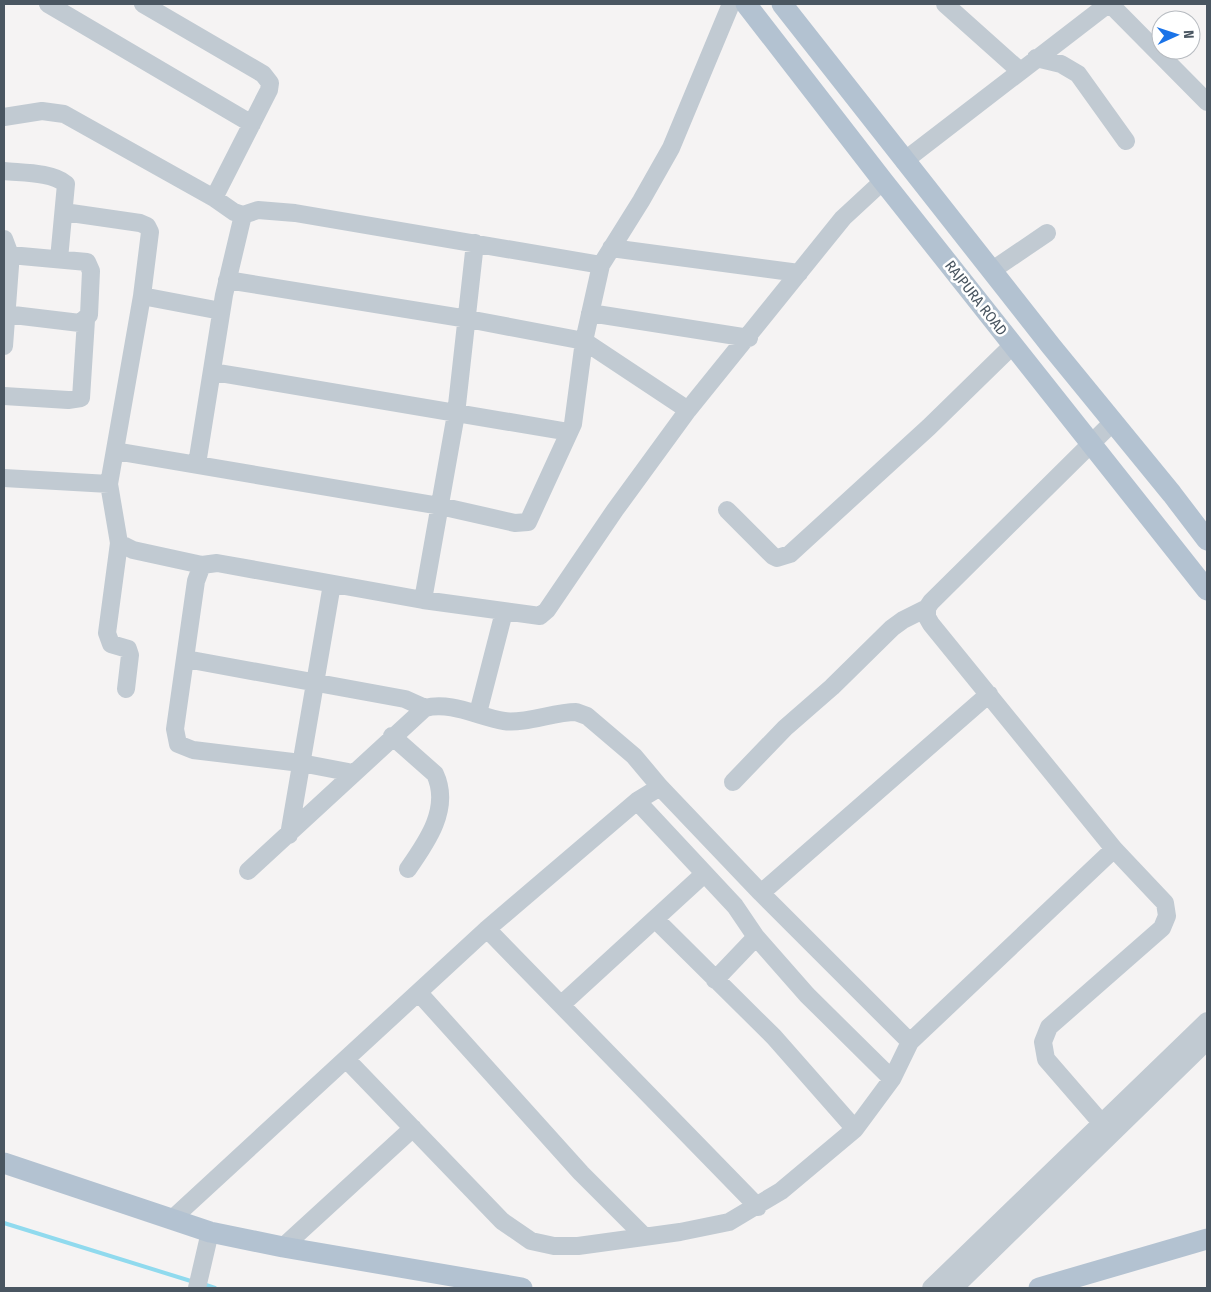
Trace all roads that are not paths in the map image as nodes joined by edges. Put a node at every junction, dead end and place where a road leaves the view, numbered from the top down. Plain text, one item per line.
1 (48, 4) edge
2 (143, 4) edge
3 (731, 4) edge
4 (746, 4) edge
5 (782, 4) edge
6 (945, 4) edge
7 (1109, 4) edge
8 (1036, 58) junction
9 (1020, 71) junction
10 (1207, 102) edge
11 (4, 117) edge
12 (252, 124) junction
13 (1126, 141) dead end
14 (904, 161) junction
15 (4, 171) edge
16 (883, 181) junction
17 (214, 198) junction
18 (64, 212) junction
19 (243, 214) junction
20 (1047, 233) dead end
21 (475, 244) junction
22 (7, 247) edge
23 (611, 248) junction
24 (59, 259) junction
25 (601, 264) junction
26 (991, 271) junction
27 (800, 273) junction
28 (227, 280) junction
29 (142, 296) junction
30 (221, 311) junction
31 (590, 313) junction
32 (5, 314) junction
33 (468, 319) junction
34 (86, 320) junction
35 (749, 338) junction
36 (584, 341) junction
37 (1014, 345) junction
38 (4, 346) edge
39 (213, 372) junction
40 (4, 396) edge
41 (688, 410) junction
42 (456, 414) junction
43 (1113, 422) junction
44 (569, 432) junction
45 (1092, 443) junction
46 (116, 451) junction
47 (197, 464) junction
48 (4, 478) edge
49 (109, 484) junction
50 (440, 506) junction
51 (727, 510) dead end
52 (1207, 540) edge
53 (119, 543) junction
54 (202, 565) junction
55 (332, 584) junction
56 (1207, 590) edge
57 (423, 600) junction
58 (927, 608) junction
59 (504, 612) junction
60 (186, 659) junction
61 (315, 682) junction
62 (126, 689) dead end
63 (989, 694) junction
64 (425, 708) junction
65 (478, 713) junction
66 (392, 736) junction
67 (301, 763) junction
68 (353, 773) junction
69 (733, 782) dead end
70 (660, 787) junction
71 (637, 801) junction
72 (289, 835) junction
73 (1114, 849) junction
74 (408, 869) dead end
75 (248, 871) dead end
76 (704, 874) junction
77 (761, 893) junction
78 (655, 919) junction
79 (487, 929) junction
80 (756, 937) junction
81 (716, 980) junction
82 (418, 993) junction
83 (562, 1004) junction
84 (1207, 1021) edge
85 (1207, 1041) edge
86 (910, 1042) junction
87 (346, 1059) junction
88 (892, 1079) junction
89 (413, 1128) junction
90 (1106, 1128) junction
91 (855, 1129) junction
92 (4, 1163) edge
93 (758, 1207) junction
94 (1014, 1218) junction
95 (171, 1220) junction
96 (644, 1236) junction
97 (208, 1238) junction
98 (1207, 1239) edge
99 (283, 1247) junction
100 (197, 1288) edge
101 (522, 1288) edge
102 (931, 1288) edge
103 (954, 1288) edge
104 (1039, 1288) edge

1 - 12 street
2 - 12 street
3 - 23 street
4 - 16 main road, RAJPURA ROAD
5 - 14 main road, RAJPURA ROAD
6 - 9 street
7 - 8 street
7 - 10 street
8 - 9 street
8 - 13 street
9 - 14 street
11 - 17 street
12 - 17 street
14 - 26 main road, RAJPURA ROAD
15 - 18 street
16 - 27 street
16 - 37 main road, RAJPURA ROAD
17 - 19 street
18 - 24 street
18 - 29 street
19 - 21 street
19 - 28 street
20 - 26 street
21 - 25 street
21 - 33 street
22 - 24 street
22 - 32 street
23 - 25 street
23 - 27 street
24 - 34 street
25 - 31 street
26 - 43 main road, RAJPURA ROAD
27 - 35 street
28 - 30 street
28 - 33 street
29 - 30 street
29 - 46 street
30 - 39 street
31 - 35 street
31 - 36 street
32 - 34 street
32 - 38 street
33 - 36 street
33 - 42 street
34 - 40 street
35 - 41 street
36 - 41 street
36 - 44 street
37 - 45 main road, RAJPURA ROAD
37 - 51 street
39 - 42 street
39 - 47 street
41 - 59 street
42 - 44 street
42 - 50 street
43 - 45 street
43 - 52 main road, RAJPURA ROAD
44 - 50 street
45 - 56 main road, RAJPURA ROAD
45 - 58 street
46 - 47 street
46 - 49 street
47 - 50 street
48 - 49 street
49 - 53 street
50 - 57 street
53 - 54 street
53 - 62 street
54 - 55 street
54 - 60 street
55 - 57 street
55 - 61 street
57 - 59 street
58 - 63 street
58 - 69 street
59 - 65 street
60 - 61 street
60 - 67 street
61 - 64 street
61 - 67 street
63 - 73 street
63 - 77 street
64 - 65 street
64 - 66 street
65 - 70 street
66 - 68 street
66 - 74 street
67 - 68 street
67 - 72 street
68 - 72 street
70 - 71 street
70 - 77 street
71 - 76 street
71 - 79 street
72 - 75 street
73 - 86 street
73 - 90 street
76 - 78 street
76 - 80 street
77 - 86 street
78 - 81 street
78 - 83 street
79 - 82 street
79 - 83 street
80 - 81 street
80 - 88 street
81 - 91 street
82 - 87 street
82 - 96 street
83 - 93 street
84 - 90 street
85 - 90 street
86 - 88 street
87 - 89 street
87 - 95 street
88 - 91 street
89 - 96 street
89 - 99 street
90 - 94 street
91 - 93 street
92 - 95 main road
93 - 96 street
94 - 102 street
94 - 103 street
95 - 97 main road
97 - 99 main road
97 - 100 street
98 - 104 main road
99 - 101 main road

